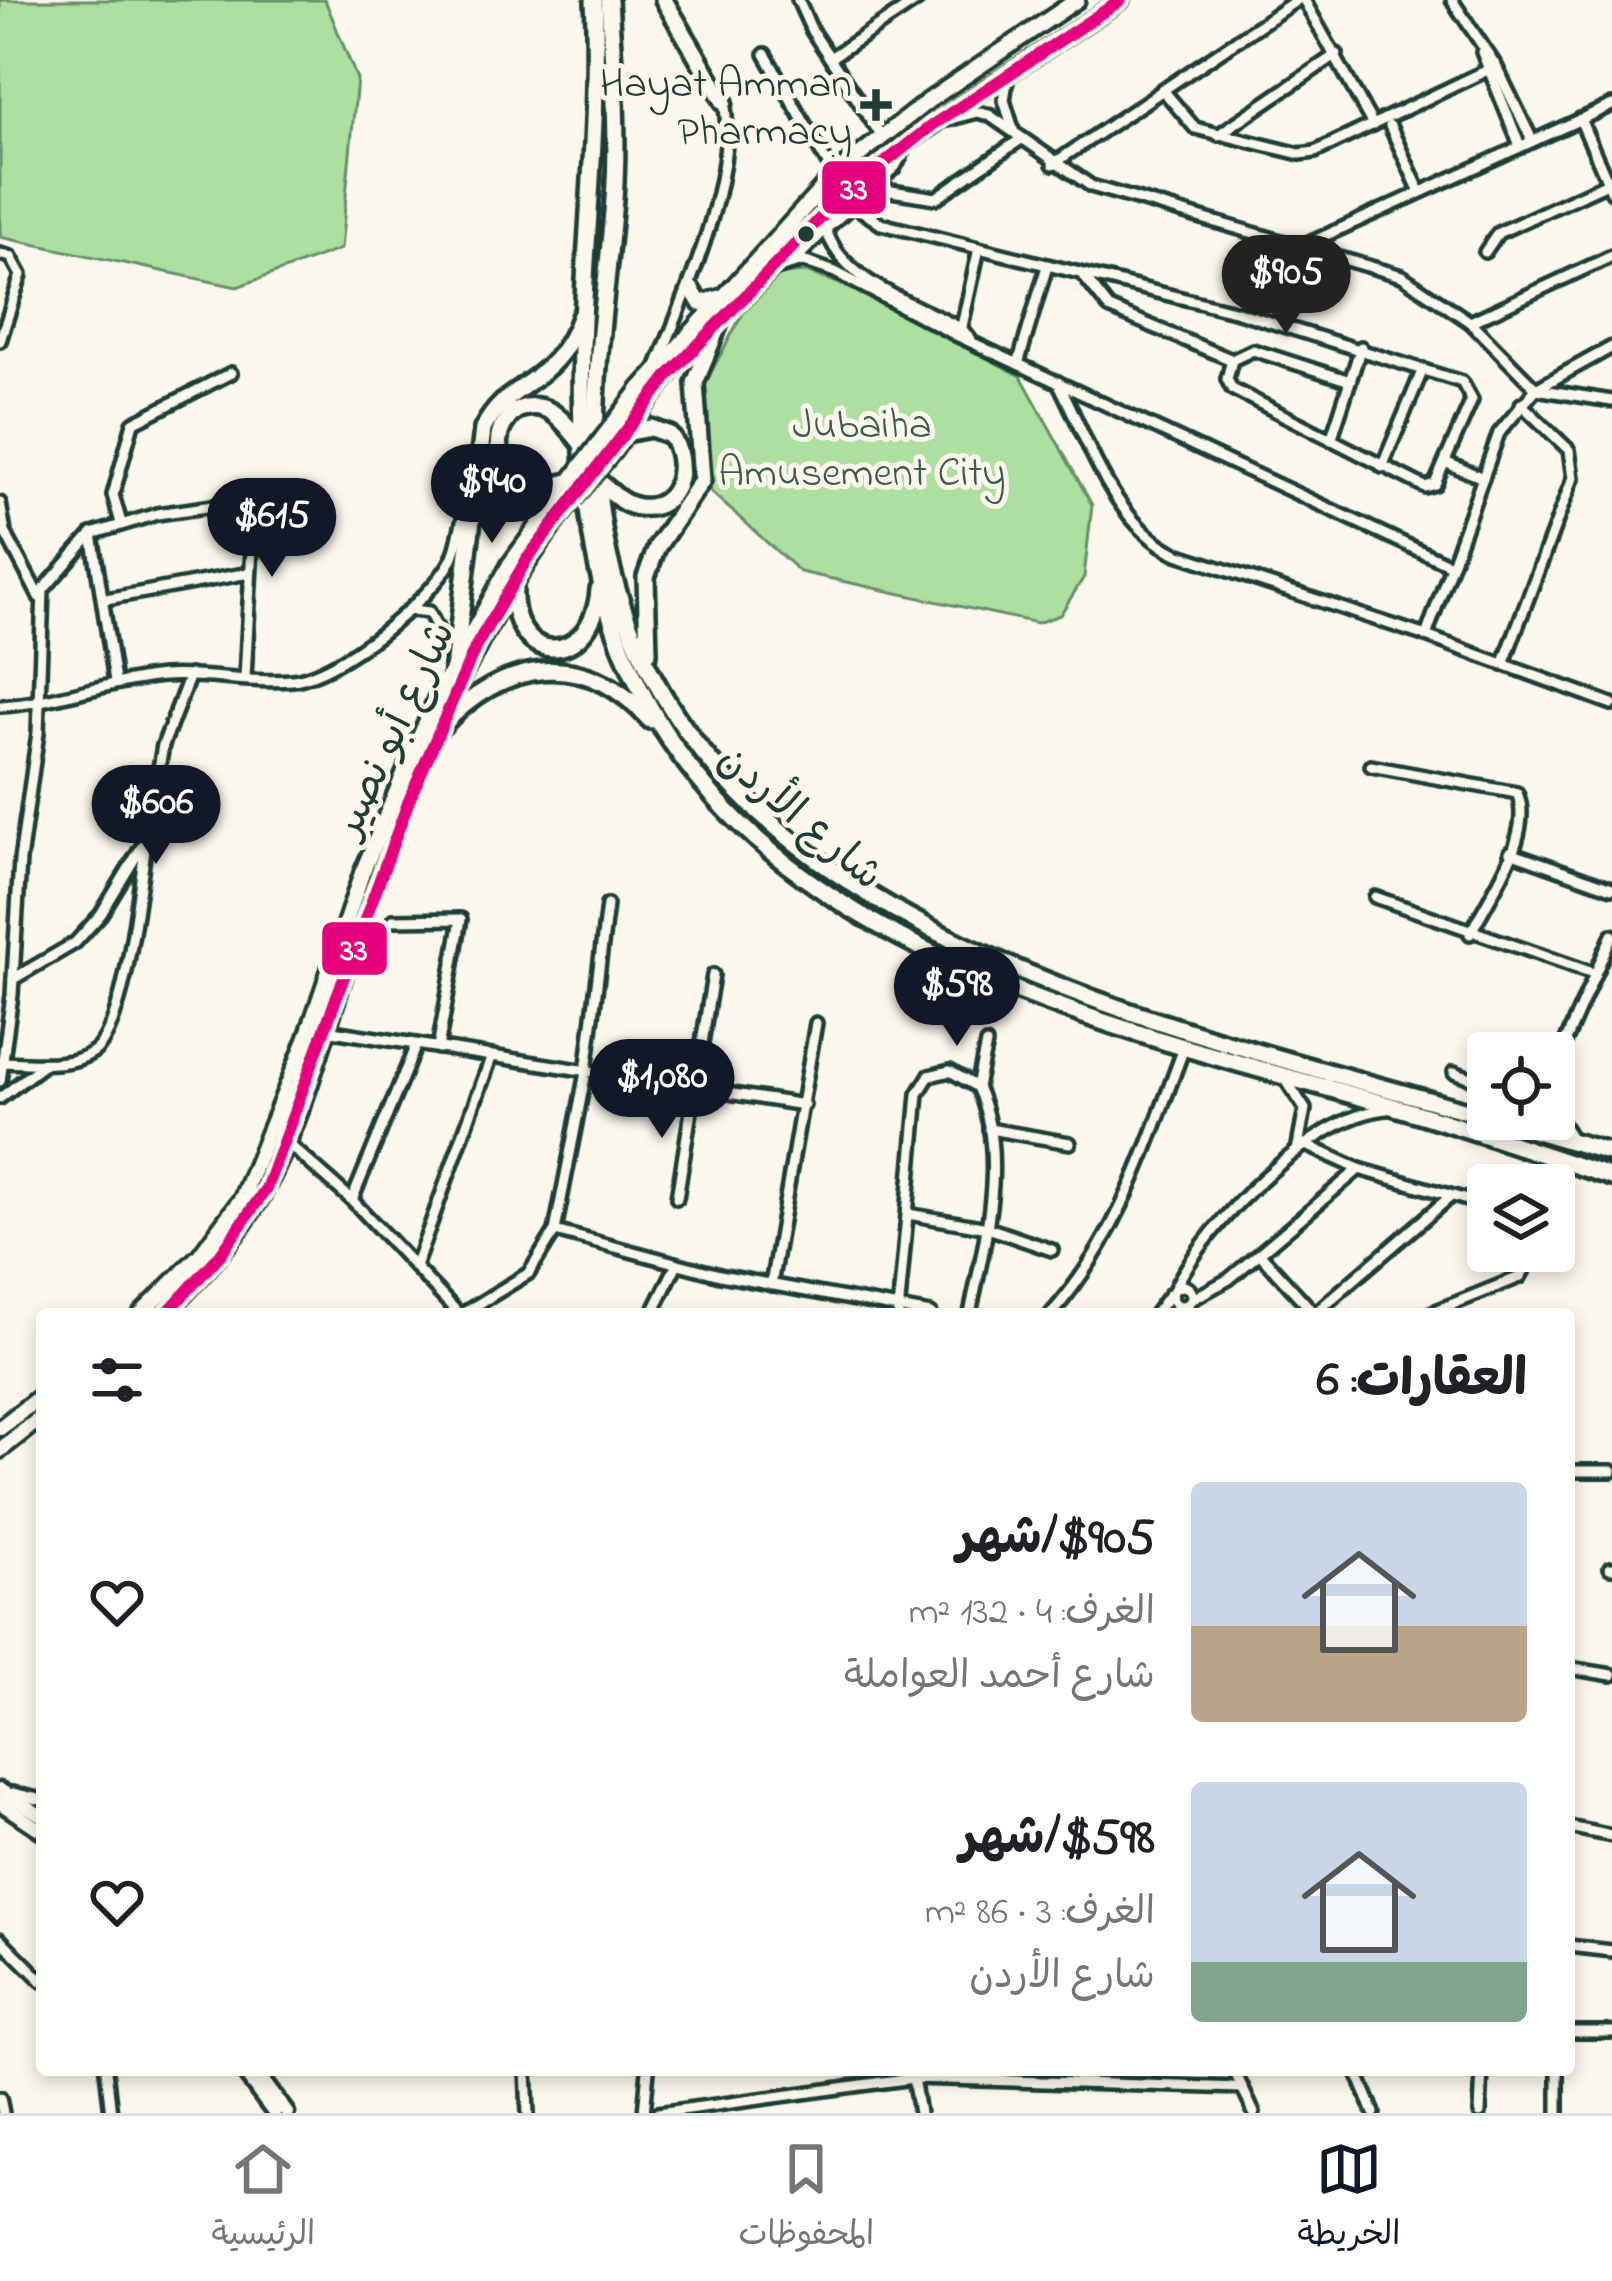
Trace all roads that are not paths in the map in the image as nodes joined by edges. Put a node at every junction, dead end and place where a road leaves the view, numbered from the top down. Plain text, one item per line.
1 (594, 0) edge
2 (610, 0) edge
3 (664, 0) edge
4 (799, 0) edge
5 (1120, 0) edge
6 (1300, 0) edge
7 (1453, 0) edge
8 (912, 2) edge
9 (1071, 3) edge
10 (1101, 5) edge
11 (1072, 31) junction
12 (765, 54) dead end
13 (1337, 54) junction
14 (830, 58) junction
15 (1491, 69) junction
16 (1008, 74) junction
17 (1162, 89) junction
18 (724, 102) joint
19 (1612, 105) edge
20 (1580, 119) junction
21 (1373, 125) junction
22 (931, 126) junction
23 (1390, 126) dead end
24 (881, 135) junction
25 (1218, 135) junction
26 (1018, 136) junction
27 (1532, 140) junction
28 (908, 144) junction
29 (1520, 146) junction
30 (1053, 164) junction
31 (834, 175) junction
32 (1611, 186) edge
33 (871, 188) junction
34 (1420, 192) junction
35 (852, 204) junction
36 (826, 230) junction
37 (830, 243) junction
38 (1305, 245) junction
39 (980, 248) junction
40 (1485, 252) dead end
41 (0, 254) edge
42 (1612, 256) edge
43 (794, 261) junction
44 (812, 263) junction
45 (1047, 266) junction
46 (765, 272) junction
47 (1082, 274) junction
48 (692, 288) junction
49 (588, 295) junction
50 (727, 295) junction
51 (721, 317) junction
52 (1470, 322) junction
53 (963, 335) junction
54 (0, 341) edge
55 (1361, 347) junction
56 (1612, 347) edge
57 (1232, 360) junction
58 (1018, 364) junction
59 (657, 366) junction
60 (1423, 369) junction
61 (231, 373) dead end
62 (1350, 381) junction
63 (1058, 382) junction
64 (1536, 389) junction
65 (1612, 400) edge
66 (1521, 404) junction
67 (625, 433) junction
68 (1331, 440) junction
69 (582, 444) junction
70 (1447, 463) junction
71 (1382, 466) junction
72 (1483, 478) junction
73 (597, 480) junction
74 (572, 491) junction
75 (475, 492) junction
76 (0, 503) edge
77 (122, 524) junction
78 (92, 534) junction
79 (1448, 564) junction
80 (250, 573) junction
81 (514, 576) junction
82 (600, 581) junction
83 (40, 599) junction
84 (106, 599) junction
85 (412, 610) junction
86 (1426, 636) junction
87 (455, 661) junction
88 (1502, 664) junction
89 (649, 668) junction
90 (190, 675) junction
91 (245, 678) junction
92 (115, 681) junction
93 (436, 699) junction
94 (40, 704) junction
95 (1612, 704) edge
96 (0, 706) edge
97 (441, 727) junction
98 (666, 733) junction
99 (1371, 766) dead end
100 (147, 838) junction
101 (1510, 852) junction
102 (1612, 888) edge
103 (1375, 897) dead end
104 (607, 905) dead end
105 (393, 920) dead end
106 (1470, 934) junction
107 (1612, 935) edge
108 (1593, 973) junction
109 (712, 975) dead end
110 (13, 979) junction
111 (6, 993) edge
112 (816, 1022) dead end
113 (326, 1030) junction
114 (1569, 1032) edge
115 (986, 1044) dead end
116 (416, 1045) junction
117 (438, 1048) junction
118 (1184, 1048) junction
119 (491, 1058) junction
120 (1, 1062) edge
121 (46, 1063) junction
122 (586, 1072) junction
123 (1454, 1072) dead end
124 (1282, 1077) junction
125 (1467, 1077) edge
126 (0, 1081) edge
127 (977, 1087) junction
128 (692, 1089) junction
129 (0, 1098) edge
130 (804, 1106) junction
131 (1399, 1108) junction
132 (1467, 1111) edge
133 (988, 1129) junction
134 (1566, 1140) edge
135 (286, 1142) junction
136 (1573, 1142) joint
137 (1070, 1143) dead end
138 (1301, 1146) junction
139 (1612, 1154) edge
140 (1359, 1169) junction
141 (1612, 1177) edge
142 (1451, 1196) junction
143 (677, 1198) dead end
144 (352, 1200) junction
145 (1467, 1200) edge
146 (908, 1214) junction
147 (988, 1228) junction
148 (555, 1231) junction
149 (1052, 1250) dead end
150 (1260, 1253) junction
151 (677, 1264) junction
152 (416, 1267) junction
153 (1523, 1272) edge
154 (771, 1285) junction
155 (1173, 1290) junction
156 (1190, 1306) edge
157 (147, 1308) edge
158 (171, 1308) edge
159 (454, 1308) edge
160 (470, 1308) edge
161 (655, 1308) edge
162 (887, 1308) edge
163 (897, 1308) edge
164 (971, 1308) edge
165 (1056, 1308) edge
166 (1160, 1308) edge
167 (1309, 1308) edge
168 (1321, 1308) edge
169 (1443, 1308) edge
170 (36, 1400) edge
171 (36, 1423) edge
172 (0, 1428) edge
173 (0, 1450) edge
174 (1575, 1471) edge
175 (1612, 1471) edge
176 (1575, 1669) edge
177 (1612, 1675) edge
178 (0, 1789) edge
179 (36, 1798) edge
180 (0, 1803) edge
181 (36, 1812) edge
182 (36, 1827) edge
183 (1575, 1828) edge
184 (1612, 1836) edge
185 (0, 1940) edge
186 (1575, 1947) edge
187 (1612, 1952) edge
188 (36, 1975) edge
189 (1575, 2032) edge
190 (1612, 2032) edge
191 (107, 2076) edge
192 (246, 2076) edge
193 (259, 2076) edge
194 (526, 2076) edge
195 (647, 2076) edge
196 (854, 2076) edge
197 (1237, 2076) edge
198 (1359, 2076) edge
199 (1482, 2076) edge
200 (1558, 2076) edge
201 (913, 2078) junction
202 (855, 2084) junction
203 (1243, 2088) junction
204 (0, 2098) edge
205 (3, 2113) edge
206 (111, 2113) edge
207 (274, 2113) edge
208 (287, 2113) edge
209 (528, 2113) edge
210 (644, 2113) edge
211 (658, 2113) edge
212 (919, 2113) edge
213 (1254, 2113) edge
214 (1374, 2113) edge
215 (1480, 2113) edge
216 (1558, 2113) edge

1 - 49 highway, شارع الأردن
2 - 73 highway, شارع الأردن
3 - 18 highway
4 - 14 street
5 - 10 main road, شارع أبو نصير
6 - 13 street
6 - 17 street
7 - 15 street
8 - 14 street
9 - 11 main road
9 - 24 main road, شارع أبو نصير
10 - 11 main road, شارع أبو نصير
11 - 16 main road, شارع أبو نصير
12 - 31 street
13 - 21 street
13 - 25 street
14 - 24 street
15 - 21 street
15 - 27 street
15 - 29 street
16 - 22 main road, شارع أبو نصير
16 - 26 street
17 - 25 street
17 - 30 street
18 - 48 street
19 - 20 street
20 - 27 street
20 - 32 street
21 - 25 street
22 - 26 street
22 - 28 main road, شارع أبو نصير
23 - 34 street
24 - 31 main road, شارع أبو نصير
26 - 30 street
26 - 33 street
27 - 29 street
28 - 33 street
28 - 46 main road, شارع أبو نصير
29 - 34 street
30 - 38 street
31 - 50 main road, شارع أبو نصير
32 - 40 street
33 - 35 street
34 - 38 street
35 - 36 street
35 - 39 street
36 - 37 street
36 - 43 street
37 - 44 street
37 - 53 street
38 - 52 street
39 - 45 street
39 - 53 street
41 - 54 street
42 - 52 street
43 - 44 street
43 - 46 street
44 - 53 street
45 - 47 street
45 - 58 street
46 - 51 main road, شارع أبو نصير
47 - 55 street
47 - 57 street
48 - 50 main road
48 - 59 street
49 - 69 highway, شارع الأردن
49 - 75 highway
50 - 59 main road, شارع أبو نصير
51 - 67 main road, شارع أبو نصير
51 - 89 highway
52 - 64 street
53 - 58 street
55 - 60 street
55 - 62 street
56 - 64 street
57 - 62 street
57 - 68 street
58 - 63 street
59 - 74 main road, شارع أبو نصير, bridge
60 - 70 street
60 - 71 street
61 - 77 street
62 - 68 street
63 - 79 street
63 - 86 street
64 - 65 street
64 - 66 street
66 - 72 street
66 - 88 street
67 - 73 highway
67 - 74 main road, شارع أبو نصير, bridge
68 - 71 street
69 - 74 highway
69 - 82 highway, شارع الأردن
70 - 71 street
70 - 72 street
72 - 79 street
73 - 89 highway, شارع الأردن
74 - 81 main road, شارع أبو نصير
74 - 87 main road, شارع أبو نصير
75 - 85 street
75 - 87 highway
76 - 83 street
77 - 78 street
77 - 80 street
78 - 83 street
78 - 84 street
79 - 86 street
80 - 84 street
80 - 91 street
81 - 82 highway
81 - 97 main road, شارع أبو نصير
82 - 98 highway, شارع الأردن
83 - 94 street
84 - 92 street
85 - 91 street
85 - 93 street
86 - 88 street
87 - 93 main road, شارع أبو نصير
88 - 95 street
89 - 132 highway, شارع الأردن
90 - 91 street
90 - 92 street
90 - 100 street
92 - 94 street
93 - 157 main road, شارع أبو نصير
94 - 96 street
94 - 110 street
97 - 98 highway
97 - 113 main road, شارع أبو نصير
98 - 118 highway, شارع الأردن
99 - 101 street
100 - 110 street
100 - 121 street
101 - 102 street
101 - 106 street
103 - 106 street
104 - 122 street
105 - 117 street
106 - 108 street
107 - 108 street
108 - 114 street
109 - 128 street
110 - 111 street
111 - 120 street
112 - 130 street
113 - 116 street
113 - 135 main road, شارع أبو نصير
115 - 127 street
116 - 117 street
116 - 144 street
117 - 119 street
118 - 124 highway, شارع الأردن
118 - 165 street
119 - 122 street
119 - 152 street
120 - 121 street
120 - 126 street
121 - 129 street
122 - 128 street
122 - 148 street
123 - 125 street
124 - 131 highway, شارع الأردن
124 - 138 street
127 - 133 street
127 - 146 street
128 - 130 street
128 - 143 street
130 - 154 street
131 - 138 street
131 - 141 highway, شارع الأردن
133 - 137 street
133 - 147 street
134 - 136 highway, شارع الأردن
135 - 144 street
135 - 158 main road, شارع أبو نصير
136 - 139 highway, شارع الأردن
138 - 140 street
138 - 155 street
140 - 142 street
140 - 150 street
142 - 145 street
142 - 168 street
144 - 152 street
146 - 147 street
146 - 163 street
147 - 149 street
147 - 164 street
148 - 151 street
148 - 160 street
150 - 156 street
150 - 167 street
151 - 154 street
151 - 161 street
152 - 159 street
153 - 169 street
154 - 162 street
155 - 156 street
155 - 166 street
170 - 172 main road
171 - 173 main road
174 - 175 street
176 - 177 street
178 - 179 street
178 - 181 street
180 - 182 street
183 - 184 street
185 - 188 street
186 - 187 street
189 - 190 street
191 - 206 street
192 - 207 street
193 - 208 street
194 - 209 street
195 - 210 street
196 - 202 street
197 - 203 street
198 - 214 street
199 - 215 street
200 - 216 street
201 - 202 street
201 - 203 street
201 - 212 street
202 - 211 street
203 - 213 street
204 - 205 street

